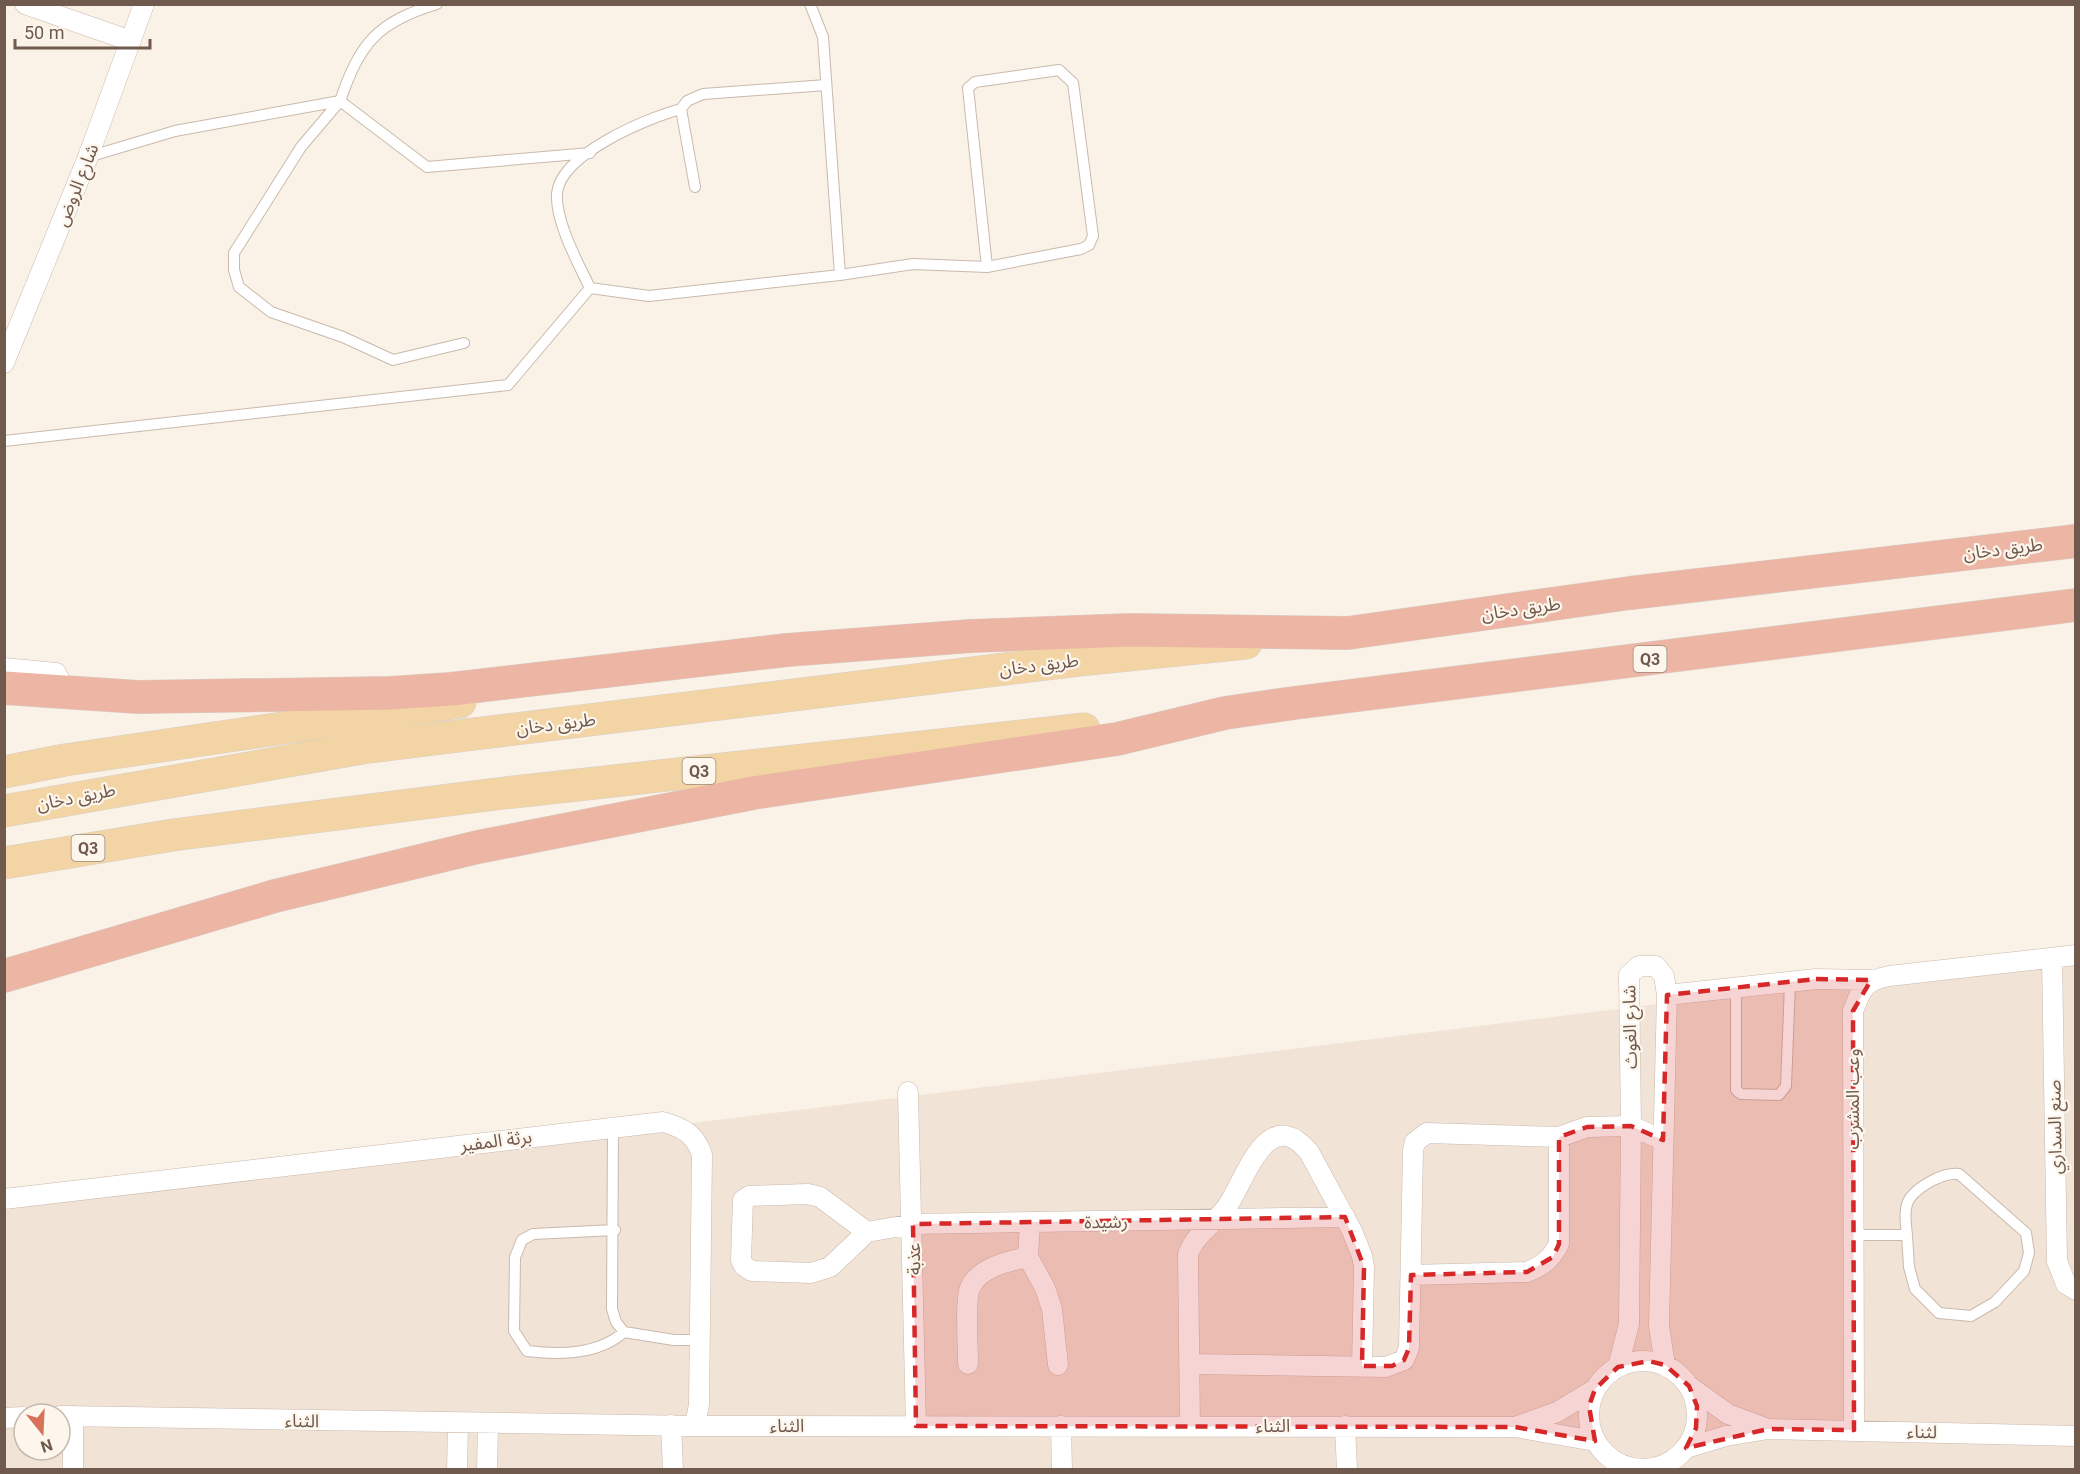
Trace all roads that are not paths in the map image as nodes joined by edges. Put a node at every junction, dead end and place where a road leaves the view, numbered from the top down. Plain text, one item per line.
1 (25, 4) edge
2 (144, 4) edge
3 (437, 4) edge
4 (810, 4) edge
5 (131, 41) junction
6 (826, 86) junction
7 (340, 101) junction
8 (681, 109) junction
9 (590, 153) junction
10 (88, 157) junction
11 (694, 187) dead end
12 (987, 267) junction
13 (840, 275) junction
14 (590, 288) junction
15 (10, 339) edge
16 (464, 343) dead end
17 (4, 363) edge
18 (4, 441) edge
19 (2076, 541) edge
20 (2076, 605) edge
21 (1348, 633) junction
22 (652, 666) junction
23 (4, 668) edge
24 (4, 688) edge
25 (67, 693) junction
26 (1225, 713) junction
27 (4, 772) edge
28 (4, 811) edge
29 (173, 835) junction
30 (4, 863) edge
31 (4, 883) edge
32 (2076, 955) edge
33 (2052, 958) junction
34 (4, 976) edge
35 (1871, 980) junction
36 (1790, 984) junction
37 (1736, 988) junction
38 (1667, 995) junction
39 (908, 1092) dead end
40 (1631, 1126) junction
41 (614, 1128) junction
42 (1559, 1137) junction
43 (1663, 1140) junction
44 (4, 1198) edge
45 (1345, 1217) junction
46 (1217, 1219) junction
47 (1030, 1223) junction
48 (913, 1224) junction
49 (615, 1230) junction
50 (867, 1232) junction
51 (1854, 1234) junction
52 (1907, 1235) junction
53 (1028, 1257) junction
54 (1411, 1275) junction
55 (2076, 1290) edge
56 (624, 1332) junction
57 (700, 1340) junction
58 (968, 1364) dead end
59 (1190, 1364) junction
60 (1058, 1365) dead end
61 (1665, 1365) junction
62 (1362, 1366) junction
63 (1618, 1367) junction
64 (1689, 1386) junction
65 (1595, 1389) junction
66 (72, 1416) edge
67 (458, 1424) junction
68 (488, 1424) junction
69 (671, 1425) junction
70 (916, 1425) junction
71 (695, 1426) junction
72 (1061, 1426) junction
73 (1190, 1426) junction
74 (1345, 1426) junction
75 (1515, 1427) junction
76 (1768, 1430) junction
77 (1854, 1430) junction
78 (2076, 1436) edge
79 (1595, 1441) junction
80 (1679, 1458) edge
81 (1620, 1467) edge
82 (457, 1470) edge
83 (487, 1470) edge
84 (673, 1470) edge
85 (1062, 1470) edge
86 (1347, 1470) edge

1 - 5 street
2 - 5 street, شارع الروض
3 - 7 lane
4 - 6 lane
5 - 10 street, شارع الروض
6 - 8 lane
6 - 13 lane
7 - 9 lane
7 - 10 lane
7 - 16 lane
8 - 9 lane
8 - 11 lane
9 - 14 lane
10 - 15 street, شارع الروض
12 - 12 lane
12 - 13 lane
13 - 14 lane
14 - 18 lane
15 - 17 street, شارع الروض
19 - 21 highway, طريق دخان
20 - 26 highway, Q3
21 - 22 highway
21 - 28 main road, طريق دخان
22 - 25 highway
22 - 27 main road
23 - 25 street
24 - 25 highway
26 - 29 main road, Q3
26 - 34 highway
29 - 30 main road, Q3
29 - 31 main road
32 - 33 street
33 - 35 street
33 - 55 street, صنع السداري
35 - 36 street
35 - 51 street, وعب المشرب
36 - 37 street
36 - 37 lane
37 - 38 street
38 - 40 street, شارع الغوث
38 - 43 street, شارع الغوث
39 - 48 street, عذبة
40 - 42 street
40 - 43 street
40 - 63 street, شارع الغوث
41 - 44 street, برثة المفير
41 - 49 lane
41 - 57 street, برثة المفير
42 - 54 street
42 - 54 street
43 - 61 street, شارع الغوث
45 - 46 street, رشيدة
45 - 46 street
45 - 62 street
46 - 47 street, رشيدة
46 - 59 street
47 - 48 street, رشيدة
47 - 53 street
48 - 50 street, رشيدة
48 - 70 street, عذبة
49 - 56 lane
49 - 56 lane
50 - 50 street
51 - 52 lane
51 - 77 street, وعب المشرب
52 - 52 lane
53 - 58 street
53 - 60 street
54 - 62 street
56 - 57 lane
57 - 71 street, برثة المفير
59 - 62 street
59 - 73 street
61 - 63 street
61 - 64 street
63 - 65 street
64 - 76 street, لثناء
64 - 80 street
65 - 75 street
65 - 79 street
66 - 67 street, الثناء
67 - 68 street, الثناء
67 - 82 street
68 - 69 street, الثناء
68 - 83 street
69 - 71 street, الثناء
69 - 84 street
70 - 71 street, الثناء
70 - 72 street, الثناء
72 - 73 street, الثناء
72 - 85 street
73 - 74 street, الثناء
74 - 75 street, الثناء
74 - 86 street
75 - 79 street
76 - 77 street, لثناء
76 - 80 street, لثناء
77 - 78 street, لثناء
79 - 81 street
80 - 81 street

